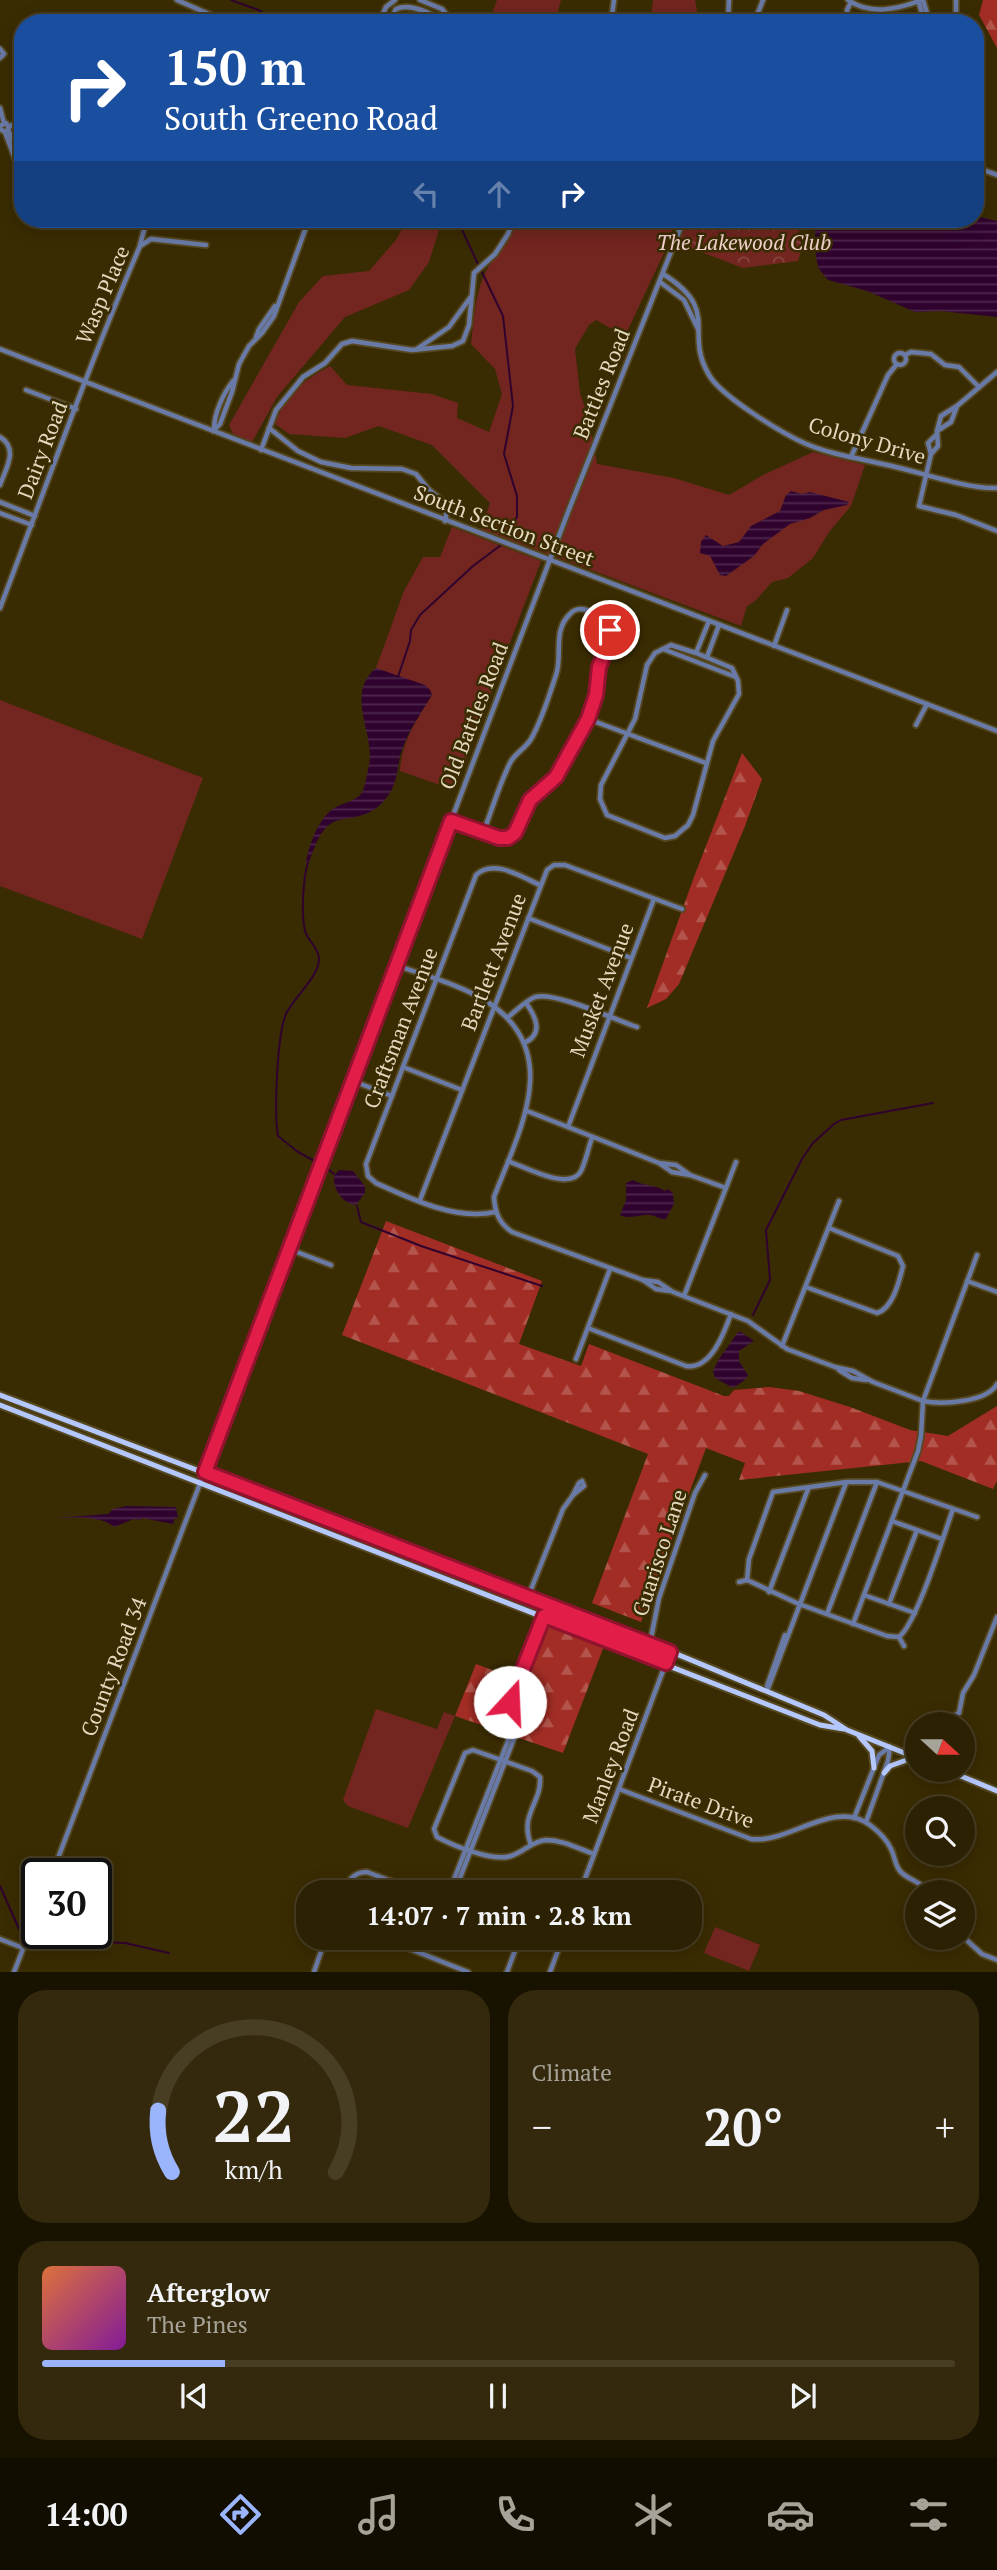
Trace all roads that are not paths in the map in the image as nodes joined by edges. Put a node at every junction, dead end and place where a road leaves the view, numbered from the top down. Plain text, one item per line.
1 (177, 0) edge
2 (420, 0) edge
3 (920, 0) edge
4 (393, 1) edge
5 (850, 1) edge
6 (427, 3) junction
7 (397, 8) junction
8 (423, 12) junction
9 (446, 12) edge
10 (209, 14) edge
11 (393, 14) edge
12 (427, 14) edge
13 (0, 49) edge
14 (0, 58) edge
15 (0, 108) edge
16 (4, 128) edge
17 (14, 144) edge
18 (145, 228) edge
19 (306, 228) edge
20 (510, 228) edge
21 (681, 228) edge
22 (206, 245) dead end
23 (140, 246) junction
24 (663, 274) junction
25 (660, 282) junction
26 (471, 297) junction
27 (699, 332) junction
28 (0, 349) edge
29 (416, 350) junction
30 (905, 355) junction
31 (897, 364) junction
32 (997, 372) edge
33 (85, 382) junction
34 (979, 387) junction
35 (26, 390) dead end
36 (957, 406) junction
37 (76, 409) junction
38 (269, 428) junction
39 (214, 431) junction
40 (937, 433) junction
41 (0, 437) edge
42 (261, 450) junction
43 (931, 454) junction
44 (851, 457) junction
45 (926, 474) junction
46 (0, 485) edge
47 (997, 485) edge
48 (0, 502) edge
49 (0, 513) edge
50 (35, 516) junction
51 (445, 521) junction
52 (32, 525) junction
53 (997, 531) edge
54 (550, 561) junction
55 (0, 608) edge
56 (787, 610) dead end
57 (709, 621) junction
58 (719, 625) junction
59 (774, 646) junction
60 (661, 649) junction
61 (696, 653) junction
62 (706, 656) junction
63 (701, 663) junction
64 (737, 677) junction
65 (927, 704) junction
66 (588, 719) junction
67 (916, 725) dead end
68 (997, 731) edge
69 (627, 734) junction
70 (706, 763) junction
71 (451, 821) junction
72 (483, 833) junction
73 (540, 885) junction
74 (654, 899) junction
75 (682, 909) dead end
76 (528, 918) junction
77 (631, 958) junction
78 (396, 965) junction
79 (437, 980) junction
80 (526, 1003) junction
81 (494, 1007) junction
82 (508, 1017) junction
83 (609, 1018) junction
84 (636, 1027) dead end
85 (524, 1043) junction
86 (403, 1067) junction
87 (353, 1081) junction
88 (462, 1090) junction
89 (392, 1096) junction
90 (527, 1111) junction
91 (568, 1127) junction
92 (592, 1138) junction
93 (508, 1161) junction
94 (736, 1162) dead end
95 (726, 1188) junction
96 (420, 1200) junction
97 (839, 1201) dead end
98 (495, 1212) junction
99 (829, 1228) junction
100 (289, 1249) junction
101 (977, 1255) dead end
102 (331, 1265) dead end
103 (610, 1269) junction
104 (967, 1281) junction
105 (806, 1287) junction
106 (997, 1292) edge
107 (684, 1296) junction
108 (731, 1314) junction
109 (587, 1328) junction
110 (782, 1346) junction
111 (576, 1359) dead end
112 (997, 1384) edge
113 (0, 1395) edge
114 (923, 1401) junction
115 (0, 1405) edge
116 (205, 1472) junction
117 (705, 1475) dead end
118 (201, 1482) junction
119 (846, 1482) junction
120 (877, 1482) junction
121 (808, 1489) junction
122 (903, 1490) junction
123 (573, 1495) dead end
124 (953, 1508) junction
125 (977, 1517) dead end
126 (892, 1521) junction
127 (917, 1530) junction
128 (942, 1539) junction
129 (421, 1556) junction
130 (417, 1566) junction
131 (747, 1580) junction
132 (739, 1582) dead end
133 (769, 1592) junction
134 (864, 1595) junction
135 (528, 1597) junction
136 (799, 1604) junction
137 (890, 1604) junction
138 (827, 1614) junction
139 (915, 1614) junction
140 (544, 1616) junction
141 (997, 1617) edge
142 (853, 1623) junction
143 (899, 1637) junction
144 (650, 1643) junction
145 (904, 1646) dead end
146 (670, 1652) junction
147 (666, 1663) junction
148 (767, 1691) junction
149 (959, 1712) edge
150 (847, 1730) junction
151 (857, 1734) junction
152 (890, 1747) junction
153 (905, 1753) edge
154 (503, 1760) junction
155 (905, 1761) edge
156 (874, 1768) junction
157 (884, 1773) junction
158 (975, 1782) edge
159 (619, 1789) junction
160 (997, 1791) edge
161 (854, 1818) junction
162 (866, 1822) junction
163 (531, 1845) junction
164 (469, 1849) junction
165 (594, 1854) junction
166 (57, 1858) edge
167 (350, 1880) edge
168 (390, 1880) edge
169 (457, 1880) edge
170 (584, 1880) edge
171 (917, 1880) edge
172 (0, 1939) edge
173 (21, 1947) edge
174 (975, 1948) edge
175 (23, 1949) edge
176 (321, 1950) edge
177 (413, 1950) edge
178 (515, 1950) edge
179 (558, 1950) edge
180 (997, 1960) edge
181 (314, 1970) edge
182 (14, 1972) edge
183 (321, 1972) edge
184 (468, 1972) edge
185 (507, 1972) edge
186 (550, 1972) edge

1 - 10 street
2 - 6 street
3 - 5 street
4 - 7 street
6 - 8 street
6 - 9 street
7 - 8 street
7 - 11 street
8 - 12 street
13 - 14 street
15 - 16 street
16 - 17 street
18 - 23 street
19 - 39 street
20 - 26 street
21 - 24 street, Battles Road
22 - 23 street, Wasp Place
23 - 33 street, Wasp Place
24 - 25 street, Battles Road
24 - 27 street, Colony Drive
25 - 27 street, Colony Drive
25 - 54 street, Battles Road
26 - 29 street
26 - 29 street
27 - 44 street, Colony Drive
28 - 33 street, South Section Street
29 - 38 street
30 - 31 street
30 - 31 street
30 - 34 street
31 - 44 street
32 - 34 street
33 - 37 street, Dairy Road
33 - 39 street, South Section Street
34 - 36 street
35 - 37 street
36 - 40 street
36 - 40 street
37 - 50 street, Dairy Road
38 - 42 street
38 - 51 street
39 - 42 street, South Section Street
40 - 43 street
40 - 43 street
41 - 46 street
42 - 51 street, South Section Street
43 - 45 street
44 - 45 street, Colony Drive
45 - 47 street, Colony Drive
45 - 53 street
48 - 50 street
49 - 52 street
50 - 52 street, Dairy Road
51 - 54 street, South Section Street
52 - 55 street, Dairy Road
54 - 57 street, South Section Street
54 - 71 street, Old Battles Road
56 - 59 street
57 - 58 street, South Section Street
57 - 61 street
58 - 59 street, South Section Street
58 - 62 street
59 - 65 street, South Section Street
60 - 61 street
60 - 63 street
60 - 69 street
61 - 62 street
62 - 63 street
62 - 64 street
63 - 64 street
64 - 70 street
65 - 67 street
65 - 68 street, South Section Street
66 - 69 street
66 - 72 street
66 - 72 street
69 - 70 street
69 - 70 street
71 - 72 street
71 - 78 street, Old Battles Road
73 - 74 street, Bartlett Avenue
73 - 76 street, Bartlett Avenue
73 - 79 street, Craftsman Avenue
74 - 75 street, Bartlett Avenue
74 - 77 street, Musket Avenue
76 - 77 street
76 - 81 street, Bartlett Avenue
77 - 83 street, Musket Avenue
78 - 79 street
78 - 87 street, Old Battles Road
79 - 81 street
79 - 86 street, Craftsman Avenue
80 - 82 street
80 - 83 street
80 - 85 street
81 - 82 street
81 - 88 street, Bartlett Avenue
82 - 85 street
83 - 84 street
83 - 91 street, Musket Avenue
85 - 90 street
86 - 88 street
86 - 89 street, Craftsman Avenue
87 - 89 street
87 - 100 street, Old Battles Road
88 - 96 street, Bartlett Avenue
89 - 96 street, Craftsman Avenue
90 - 91 street
90 - 93 street
91 - 92 street
92 - 93 street
92 - 95 street
93 - 98 street
94 - 95 street
95 - 107 street
96 - 98 street, Craftsman Avenue
97 - 99 street
98 - 103 street
99 - 105 street
99 - 105 street
100 - 102 street
100 - 116 street, Old Battles Road
101 - 104 street
103 - 107 street
103 - 109 street
104 - 106 street
104 - 114 street
105 - 110 street
107 - 108 street
108 - 109 street
108 - 110 street
109 - 111 street
110 - 114 street
112 - 114 street
113 - 116 main road
114 - 122 street
115 - 118 main road
116 - 118 street, County Road 34
116 - 129 main road
117 - 144 street, Guarisco Lane
118 - 130 main road
118 - 166 street, County Road 34
119 - 120 street
119 - 121 street
119 - 136 street
120 - 122 street
120 - 138 street
121 - 131 street
121 - 133 street
122 - 124 street
122 - 126 street
123 - 135 street
124 - 125 street
124 - 128 street
126 - 127 street
126 - 134 street
127 - 128 street
127 - 137 street
128 - 139 street
129 - 130 street
129 - 135 main road
130 - 140 main road
131 - 132 street
131 - 133 street
133 - 136 street
134 - 137 street
134 - 142 street
135 - 144 main road
136 - 138 street
136 - 148 street
137 - 139 street
138 - 142 street
139 - 143 street
140 - 147 main road
140 - 154 street
141 - 149 street
142 - 143 street
143 - 145 street
144 - 146 main road
146 - 147 street, Manley Road
146 - 148 main road
147 - 150 main road
147 - 159 street, Manley Road
148 - 150 main road
150 - 151 main road
151 - 152 main road
151 - 156 main road
152 - 153 main road
152 - 156 street
152 - 157 street
154 - 163 street
154 - 164 street
154 - 164 street
155 - 157 main road
156 - 161 street
157 - 162 street
158 - 160 main road
159 - 161 street, Pirate Drive
159 - 165 street, Manley Road
161 - 162 street, Pirate Drive
162 - 171 street, Pirate Drive
163 - 164 street
163 - 165 street
164 - 169 street
165 - 170 street, Manley Road
167 - 168 street
172 - 173 street
174 - 180 street
175 - 182 street
176 - 181 street
177 - 184 street
178 - 185 street
179 - 186 street
181 - 183 street

